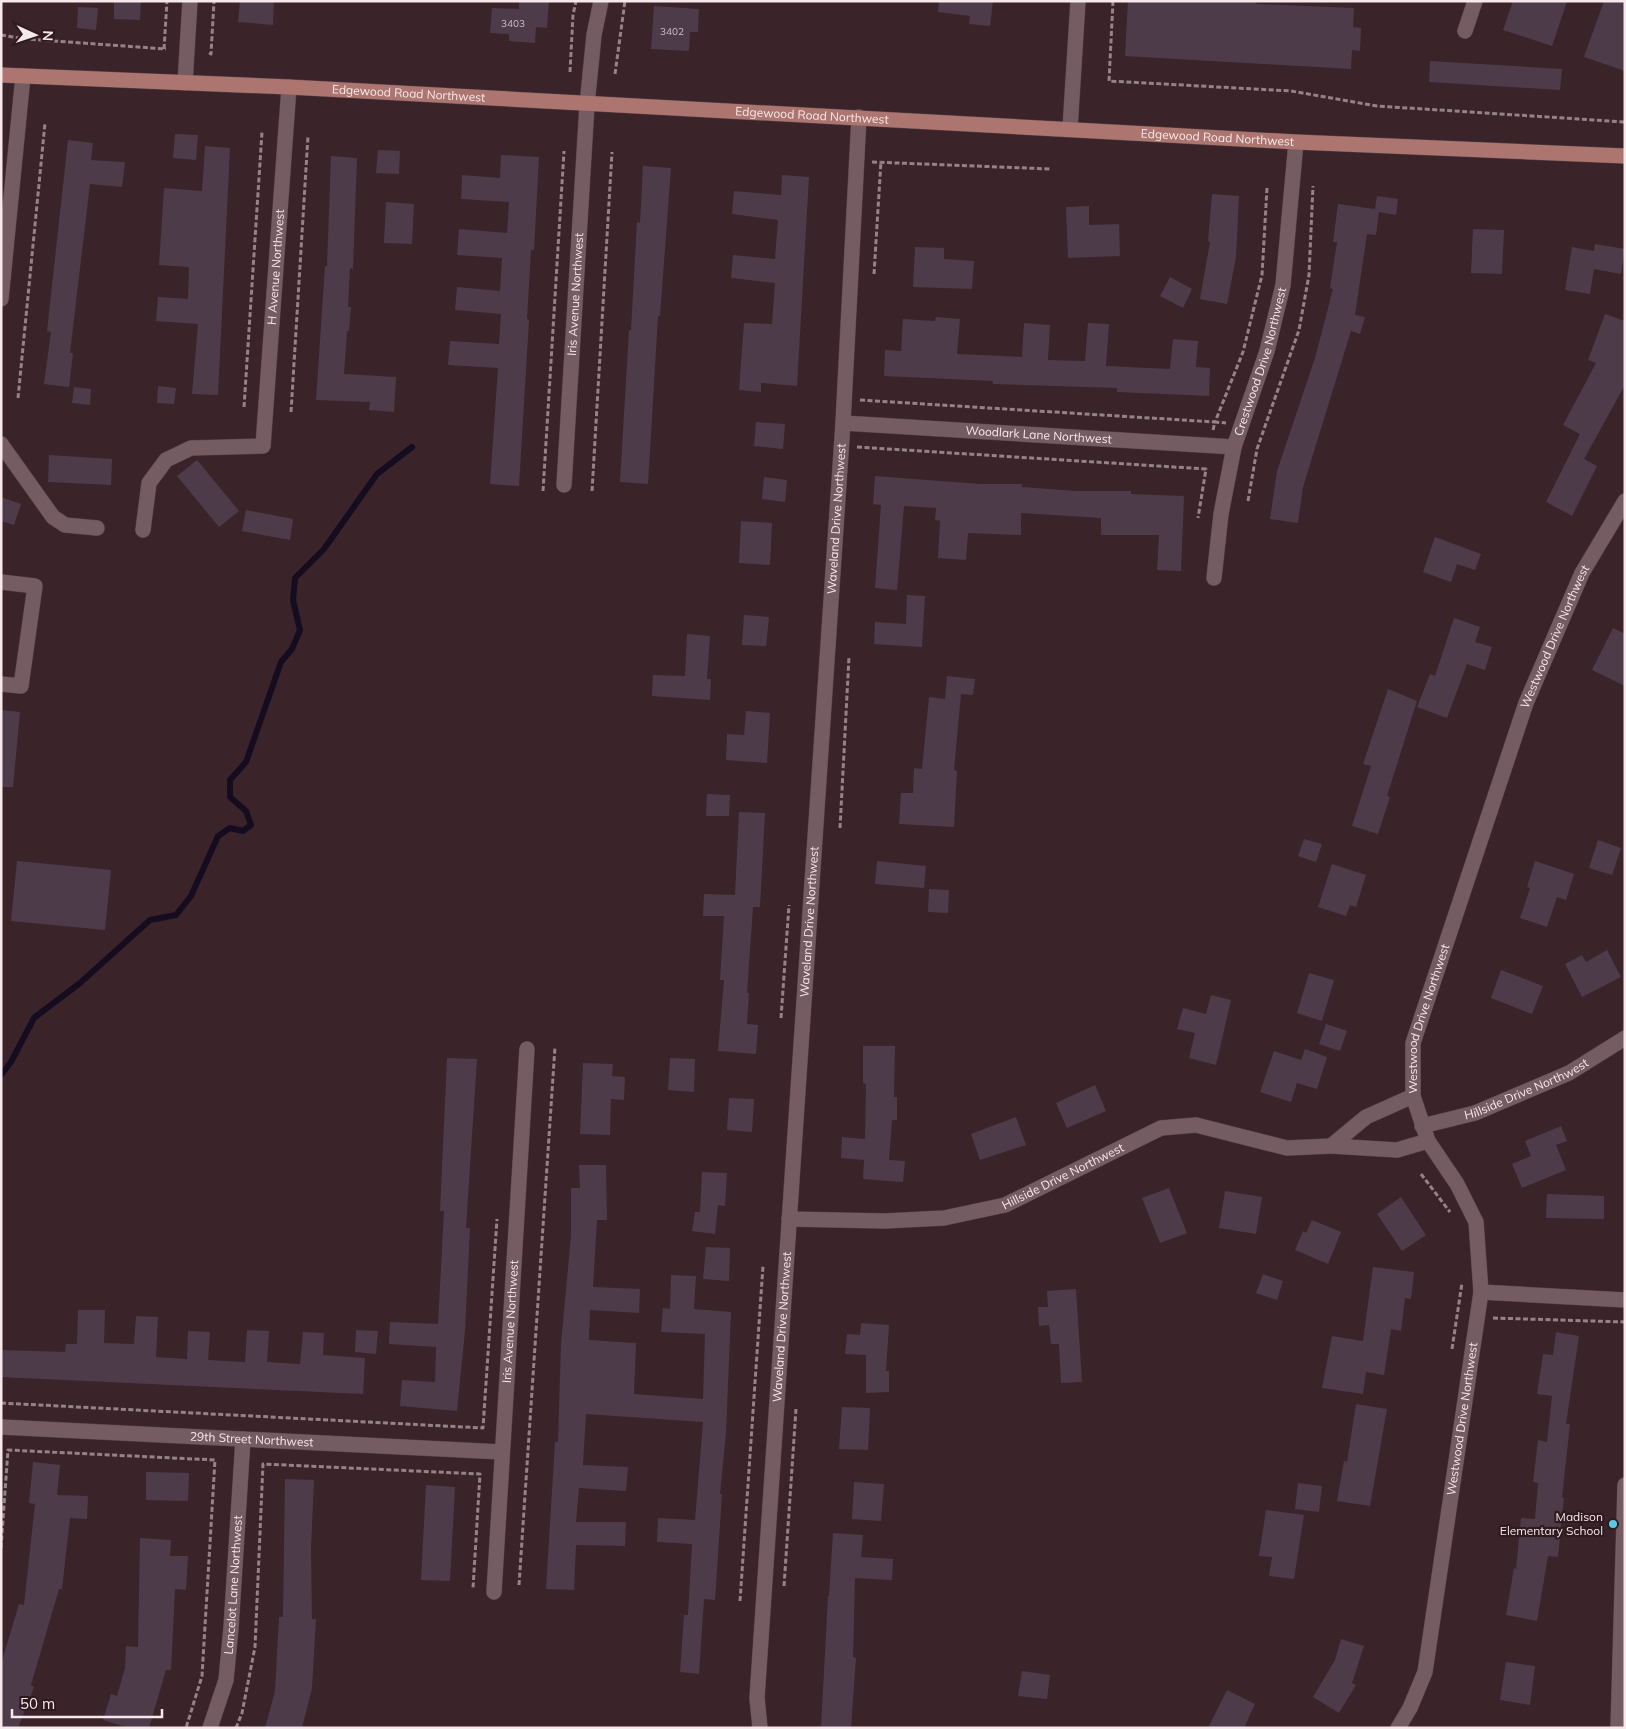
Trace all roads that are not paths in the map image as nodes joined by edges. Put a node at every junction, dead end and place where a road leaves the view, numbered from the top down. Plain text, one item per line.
1 (190, 1) edge
2 (601, 1) edge
3 (1078, 1) edge
4 (1475, 1) edge
5 (1465, 31) dead end
6 (1, 75) edge
7 (22, 76) junction
8 (185, 82) junction
9 (289, 88) junction
10 (587, 105) junction
11 (859, 117) junction
12 (1070, 129) junction
13 (1296, 142) junction
14 (1625, 156) edge
15 (1, 299) edge
16 (843, 422) junction
17 (1, 444) edge
18 (1234, 446) junction
19 (564, 485) dead end
20 (1625, 502) edge
21 (97, 528) dead end
22 (143, 530) dead end
23 (1214, 578) dead end
24 (1, 582) edge
25 (1, 684) edge
26 (1625, 1038) edge
27 (527, 1049) dead end
28 (1413, 1096) junction
29 (1422, 1126) junction
30 (1428, 1141) junction
31 (1331, 1146) junction
32 (789, 1219) junction
33 (1481, 1292) junction
34 (1625, 1300) edge
35 (1, 1427) edge
36 (242, 1439) junction
37 (502, 1452) junction
38 (1625, 1485) edge
39 (1624, 1526) edge
40 (494, 1592) dead end
41 (1624, 1626) edge
42 (210, 1728) edge
43 (760, 1728) edge
44 (1398, 1728) edge
45 (1618, 1728) edge

1 - 8 street
2 - 10 street, Iris Avenue Northwest
3 - 12 street
4 - 5 street
6 - 7 main road, Edgewood Road Northwest
7 - 8 main road, Edgewood Road Northwest
7 - 15 street
8 - 9 main road, Edgewood Road Northwest
9 - 10 main road, Edgewood Road Northwest
9 - 22 street, H Avenue Northwest
10 - 11 main road, Edgewood Road Northwest
10 - 19 street, Iris Avenue Northwest
11 - 12 main road, Edgewood Road Northwest
11 - 16 street, Waveland Drive Northwest
12 - 13 main road, Edgewood Road Northwest
13 - 14 main road, Edgewood Road Northwest
13 - 18 street, Crestwood Drive Northwest
16 - 18 street, Woodlark Lane Northwest
16 - 32 street, Waveland Drive Northwest
17 - 21 street
18 - 23 street, Crestwood Drive Northwest
20 - 28 street, Westwood Drive Northwest
24 - 25 street
26 - 29 street, Hillside Drive Northwest
27 - 37 street, Iris Avenue Northwest
28 - 29 street, Westwood Drive Northwest
28 - 31 street
29 - 30 street, Westwood Drive Northwest
30 - 31 street, Hillside Drive Northwest
30 - 33 street, Westwood Drive Northwest
31 - 32 street, Hillside Drive Northwest
32 - 43 street, Waveland Drive Northwest
33 - 34 street
33 - 44 street, Westwood Drive Northwest
35 - 36 street, 29th Street Northwest
36 - 37 street, 29th Street Northwest
36 - 42 street, Lancelot Lane Northwest
37 - 40 street, Iris Avenue Northwest
38 - 39 street
39 - 41 street
41 - 45 street

